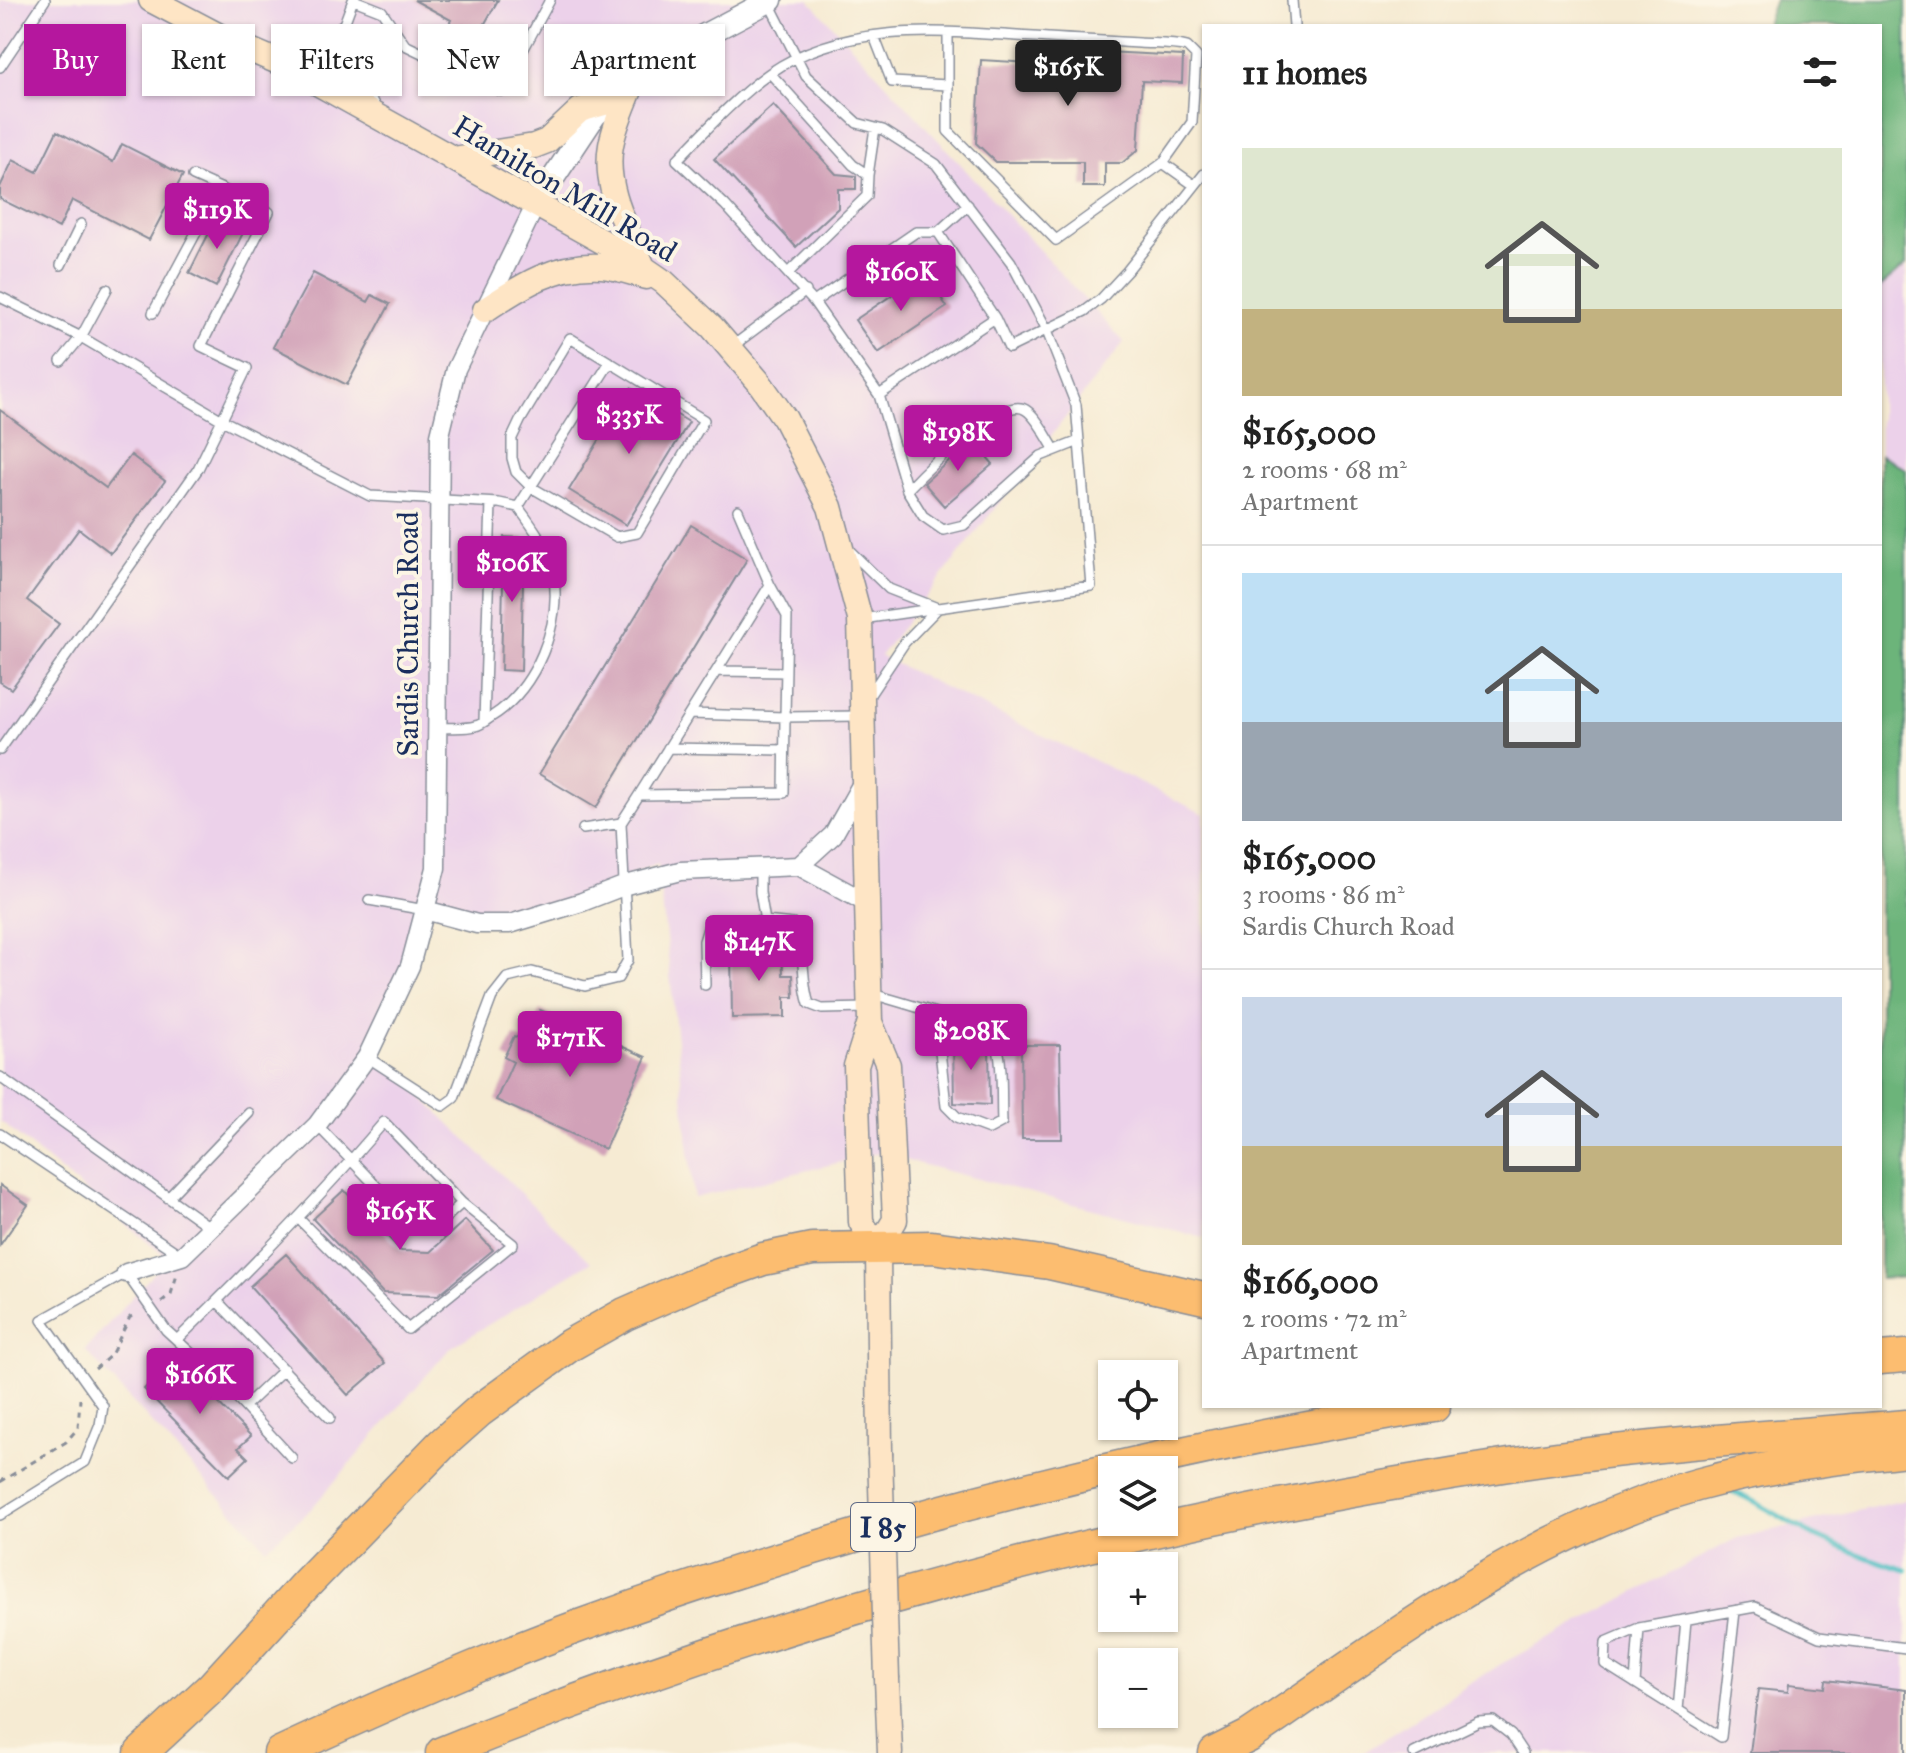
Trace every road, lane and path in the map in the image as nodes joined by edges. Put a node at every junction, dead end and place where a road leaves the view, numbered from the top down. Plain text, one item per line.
1 (45, 0) edge
2 (151, 0) edge
3 (354, 0) edge
4 (388, 0) edge
5 (550, 0) edge
6 (769, 0) edge
7 (1292, 0) edge
8 (382, 11) junction
9 (344, 24) edge
10 (725, 24) edge
11 (1294, 24) edge
12 (948, 34) junction
13 (874, 36) junction
14 (797, 57) junction
15 (271, 59) edge
16 (0, 67) edge
17 (770, 73) junction
18 (948, 85) junction
19 (340, 96) edge
20 (369, 96) edge
21 (618, 96) edge
22 (628, 96) edge
23 (611, 101) junction
24 (382, 120) junction
25 (875, 128) junction
26 (453, 159) junction
27 (1163, 163) junction
28 (868, 175) junction
29 (193, 176) dead end
30 (1202, 176) edge
31 (1194, 185) junction
32 (220, 188) junction
33 (536, 204) junction
34 (968, 205) junction
35 (81, 224) dead end
36 (938, 232) junction
37 (61, 265) dead end
38 (643, 267) junction
39 (789, 272) junction
40 (664, 282) junction
41 (107, 289) dead end
42 (806, 291) junction
43 (0, 297) edge
44 (814, 302) junction
45 (485, 310) junction
46 (153, 313) dead end
47 (995, 318) junction
48 (1046, 330) junction
49 (81, 337) junction
50 (730, 348) junction
51 (61, 361) dead end
52 (610, 362) junction
53 (879, 395) junction
54 (222, 420) junction
55 (1079, 441) junction
56 (1055, 450) junction
57 (531, 487) junction
58 (907, 490) junction
59 (438, 500) junction
60 (491, 503) junction
61 (518, 507) junction
62 (738, 510) dead end
63 (839, 540) junction
64 (770, 585) junction
65 (938, 608) junction
66 (860, 619) junction
67 (717, 671) junction
68 (786, 672) junction
69 (863, 711) junction
70 (690, 714) junction
71 (785, 717) junction
72 (484, 721) junction
73 (438, 728) junction
74 (668, 748) junction
75 (0, 750) edge
76 (784, 750) junction
77 (864, 780) junction
78 (639, 795) junction
79 (621, 823) junction
80 (583, 829) dead end
81 (799, 866) junction
82 (760, 867) junction
83 (626, 885) junction
84 (369, 900) dead end
85 (867, 903) junction
86 (425, 910) junction
87 (765, 921) junction
88 (705, 985) dead end
89 (870, 1008) junction
90 (936, 1014) junction
91 (367, 1057) junction
92 (0, 1077) edge
93 (249, 1113) dead end
94 (317, 1125) junction
95 (0, 1134) edge
96 (351, 1161) junction
97 (168, 1198) junction
98 (462, 1203) junction
99 (299, 1219) junction
100 (211, 1228) junction
101 (878, 1248) junction
102 (182, 1256) junction
103 (126, 1273) junction
104 (1202, 1298) edge
105 (217, 1301) junction
106 (177, 1340) junction
107 (1906, 1356) edge
108 (1882, 1358) edge
109 (284, 1369) junction
110 (80, 1399) dead end
111 (245, 1406) junction
112 (1423, 1408) edge
113 (330, 1418) dead end
114 (1906, 1426) edge
115 (1906, 1450) edge
116 (292, 1458) dead end
117 (0, 1482) edge
118 (0, 1515) edge
119 (1735, 1611) junction
120 (1686, 1620) junction
121 (1639, 1628) junction
122 (1906, 1648) edge
123 (1635, 1683) junction
124 (1678, 1710) junction
125 (141, 1753) edge
126 (280, 1753) edge
127 (442, 1753) edge
128 (890, 1753) edge
129 (1215, 1753) edge
130 (1414, 1753) edge
131 (1523, 1753) edge

1 - 16 lane
2 - 15 main road, Hamilton Mill Road
3 - 8 lane
3 - 9 lane
4 - 8 lane
5 - 8 lane
6 - 10 street, Sardis Church Road
6 - 14 lane
7 - 11 lane
12 - 13 lane
12 - 18 lane
12 - 27 lane
13 - 14 lane
13 - 18 lane
14 - 17 lane
14 - 25 lane
17 - 28 lane
17 - 39 lane
18 - 27 lane
19 - 24 main road, Hamilton Mill Road
20 - 24 lane
21 - 23 street, Sardis Church Road
22 - 38 main road
23 - 26 main road
23 - 33 street, Sardis Church Road
24 - 26 main road, Hamilton Mill Road
25 - 28 lane
25 - 34 lane
26 - 33 main road, Hamilton Mill Road
27 - 31 lane
28 - 39 lane
29 - 32 lane
30 - 31 lane
31 - 48 lane
32 - 46 lane
32 - 54 lane
33 - 38 main road, Hamilton Mill Road
33 - 45 street, Sardis Church Road
34 - 36 lane
34 - 48 lane
35 - 37 lane
36 - 44 lane
36 - 47 lane
38 - 40 main road, Hamilton Mill Road
39 - 42 lane
40 - 45 main road
40 - 50 main road, Hamilton Mill Road
41 - 49 lane
42 - 44 lane
42 - 50 lane
43 - 49 lane
44 - 53 lane
45 - 59 street, Sardis Church Road
47 - 48 lane
47 - 53 lane
48 - 55 lane
49 - 51 lane
49 - 54 lane
50 - 63 main road, Hamilton Mill Road
52 - 57 lane
52 - 57 lane
52 - 57 lane
53 - 58 lane
54 - 59 lane
54 - 75 lane
55 - 56 lane
55 - 65 lane
56 - 58 lane
56 - 58 lane
57 - 61 lane
59 - 60 lane
59 - 73 street, Sardis Church Road
60 - 61 lane
60 - 72 lane
61 - 72 lane
62 - 64 lane
63 - 65 lane
63 - 66 main road, Hamilton Mill Road
64 - 67 lane
64 - 68 lane
65 - 66 lane
65 - 69 lane
66 - 69 main road, Hamilton Mill Road
67 - 68 lane
67 - 70 lane
68 - 71 lane
69 - 71 lane
69 - 77 main road, Hamilton Mill Road
70 - 71 lane
70 - 74 lane
71 - 76 lane
72 - 73 lane
73 - 86 street, Sardis Church Road
74 - 76 lane
74 - 78 lane
76 - 78 lane
77 - 81 street
77 - 85 main road, Hamilton Mill Road
78 - 79 lane
79 - 80 lane
79 - 83 lane
81 - 82 street
81 - 85 street
82 - 83 street
82 - 87 lane
83 - 86 street
83 - 91 lane
84 - 86 lane
85 - 89 main road, Hamilton Mill Road
86 - 91 street, Sardis Church Road
87 - 88 lane
87 - 89 lane
89 - 90 lane
89 - 101 main road, Hamilton Mill Road
89 - 101 main road, Hamilton Mill Road
90 - 90 lane
91 - 94 street, Sardis Church Road
92 - 97 lane
93 - 97 lane
94 - 96 lane
94 - 100 street, Sardis Church Road
95 - 102 lane
96 - 98 lane
96 - 98 lane
96 - 99 lane
97 - 100 lane
98 - 99 lane
99 - 105 lane
100 - 102 street, Sardis Church Road
101 - 104 highway
101 - 125 highway
101 - 128 main road, Hamilton Mill Road, bridge
102 - 103 street, Sardis Church Road
103 - 106 lane
103 - 118 lane
105 - 106 lane
105 - 109 lane
106 - 111 lane
107 - 108 highway
109 - 111 lane
109 - 113 lane
110 - 117 path
111 - 116 lane
112 - 126 highway, I 85
114 - 127 highway, I 85
115 - 129 highway
119 - 120 lane
119 - 122 lane
119 - 124 lane
120 - 121 lane
120 - 124 lane
121 - 123 lane
121 - 123 lane
123 - 124 lane
130 - 131 lane

